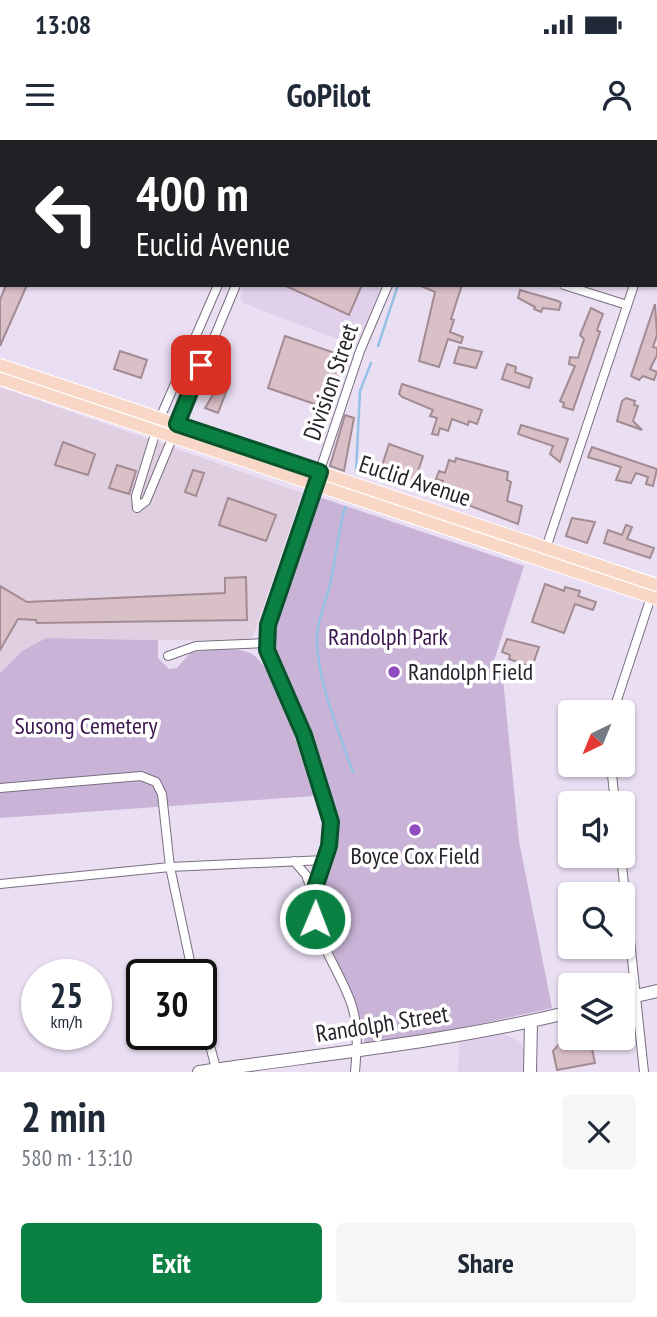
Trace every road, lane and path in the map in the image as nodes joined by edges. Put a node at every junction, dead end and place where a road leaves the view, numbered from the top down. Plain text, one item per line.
1 (217, 287) edge
2 (235, 287) edge
3 (387, 287) edge
4 (570, 287) edge
5 (633, 287) edge
6 (627, 305) junction
7 (0, 365) edge
8 (0, 379) edge
9 (158, 424) junction
10 (174, 429) junction
11 (318, 478) junction
12 (544, 554) junction
13 (656, 589) edge
14 (265, 643) junction
15 (168, 656) dead end
16 (617, 700) edge
17 (0, 788) edge
18 (325, 860) junction
19 (294, 861) junction
20 (170, 867) junction
21 (622, 868) edge
22 (0, 884) edge
23 (313, 894) junction
24 (190, 959) edge
25 (628, 973) edge
26 (657, 991) edge
27 (635, 996) edge
28 (558, 1015) edge
29 (531, 1022) junction
30 (635, 1026) edge
31 (211, 1050) edge
32 (356, 1050) junction
33 (216, 1071) edge
34 (199, 1072) edge
35 (355, 1072) edge
36 (531, 1072) edge
37 (643, 1072) edge

1 - 9 street
2 - 10 street
3 - 11 street, Division Street
4 - 6 street
5 - 6 street
6 - 12 street
7 - 9 main road, Euclid Avenue
8 - 9 main road, Euclid Avenue
9 - 10 main road, Euclid Avenue
9 - 10 street
10 - 11 main road, Euclid Avenue
11 - 12 main road, Euclid Avenue
11 - 14 street, Division Street
12 - 13 main road, Euclid Avenue
13 - 16 street
14 - 15 street
14 - 18 street
17 - 20 street
18 - 19 street
18 - 23 street
19 - 20 street
19 - 23 street
20 - 22 street
20 - 24 street
21 - 25 street
23 - 32 street
26 - 27 street
28 - 29 street, Randolph Street
29 - 32 street, Randolph Street
29 - 36 street
30 - 37 street
31 - 33 street
32 - 33 street, Randolph Street
32 - 35 street
33 - 34 street, Randolph Street

